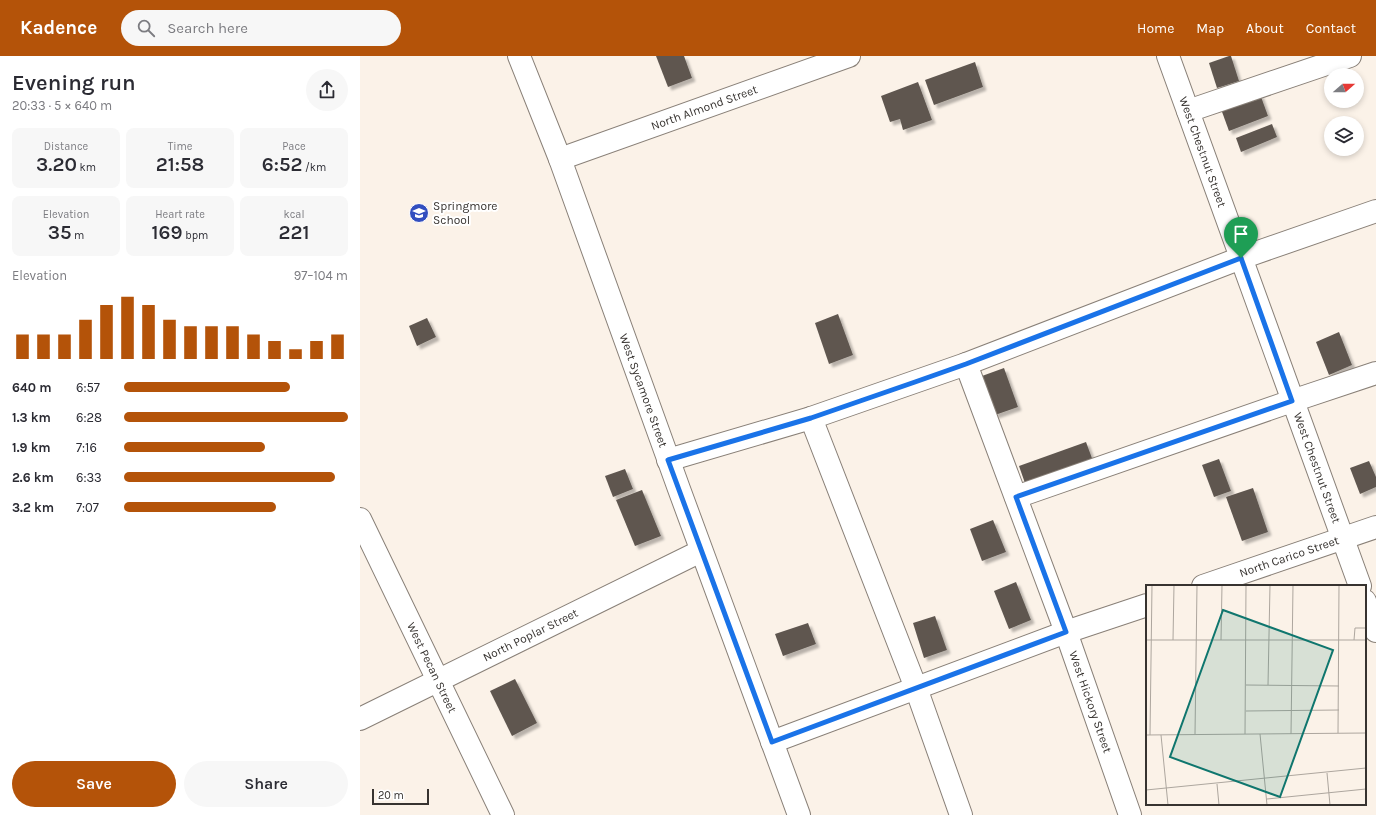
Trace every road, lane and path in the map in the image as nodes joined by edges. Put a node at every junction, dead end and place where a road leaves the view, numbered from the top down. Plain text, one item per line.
1 (519, 56) edge
2 (849, 56) edge
3 (1168, 56) edge
4 (1350, 56) edge
5 (1188, 111) junction
6 (560, 159) junction
7 (1376, 211) edge
8 (1241, 258) junction
9 (966, 364) junction
10 (1376, 373) edge
11 (1292, 401) junction
12 (811, 418) junction
13 (668, 460) junction
14 (1016, 497) junction
15 (360, 519) edge
16 (1376, 527) edge
17 (1342, 539) junction
18 (702, 551) junction
19 (1206, 585) edge
20 (1360, 585) edge
21 (1366, 604) edge
22 (1146, 605) edge
23 (1376, 631) edge
24 (1066, 632) junction
25 (438, 680) junction
26 (916, 688) junction
27 (360, 719) edge
28 (772, 742) junction
29 (503, 815) edge
30 (799, 815) edge
31 (961, 815) edge
32 (1130, 815) edge

1 - 6 street, West Sycamore Street
2 - 6 street, North Almond Street
3 - 5 street, West Chestnut Street
4 - 5 street
5 - 8 street, West Chestnut Street
6 - 13 street, West Sycamore Street
7 - 8 street
8 - 9 street
8 - 11 street, West Chestnut Street
9 - 12 street
9 - 14 street, West Hickory Street
10 - 11 street
11 - 14 street
11 - 17 street, West Chestnut Street
12 - 13 street
12 - 26 street
13 - 18 street, West Sycamore Street
14 - 24 street, West Hickory Street
15 - 25 street, West Pecan Street
16 - 17 street, North Carico Street
17 - 19 street, North Carico Street
17 - 20 street, West Chestnut Street
18 - 25 street, North Poplar Street
18 - 28 street, West Sycamore Street
21 - 23 street
22 - 24 street
24 - 26 street
24 - 32 street, West Hickory Street
25 - 27 street, North Poplar Street
25 - 29 street, West Pecan Street
26 - 28 street
26 - 31 street
28 - 30 street, West Sycamore Street

